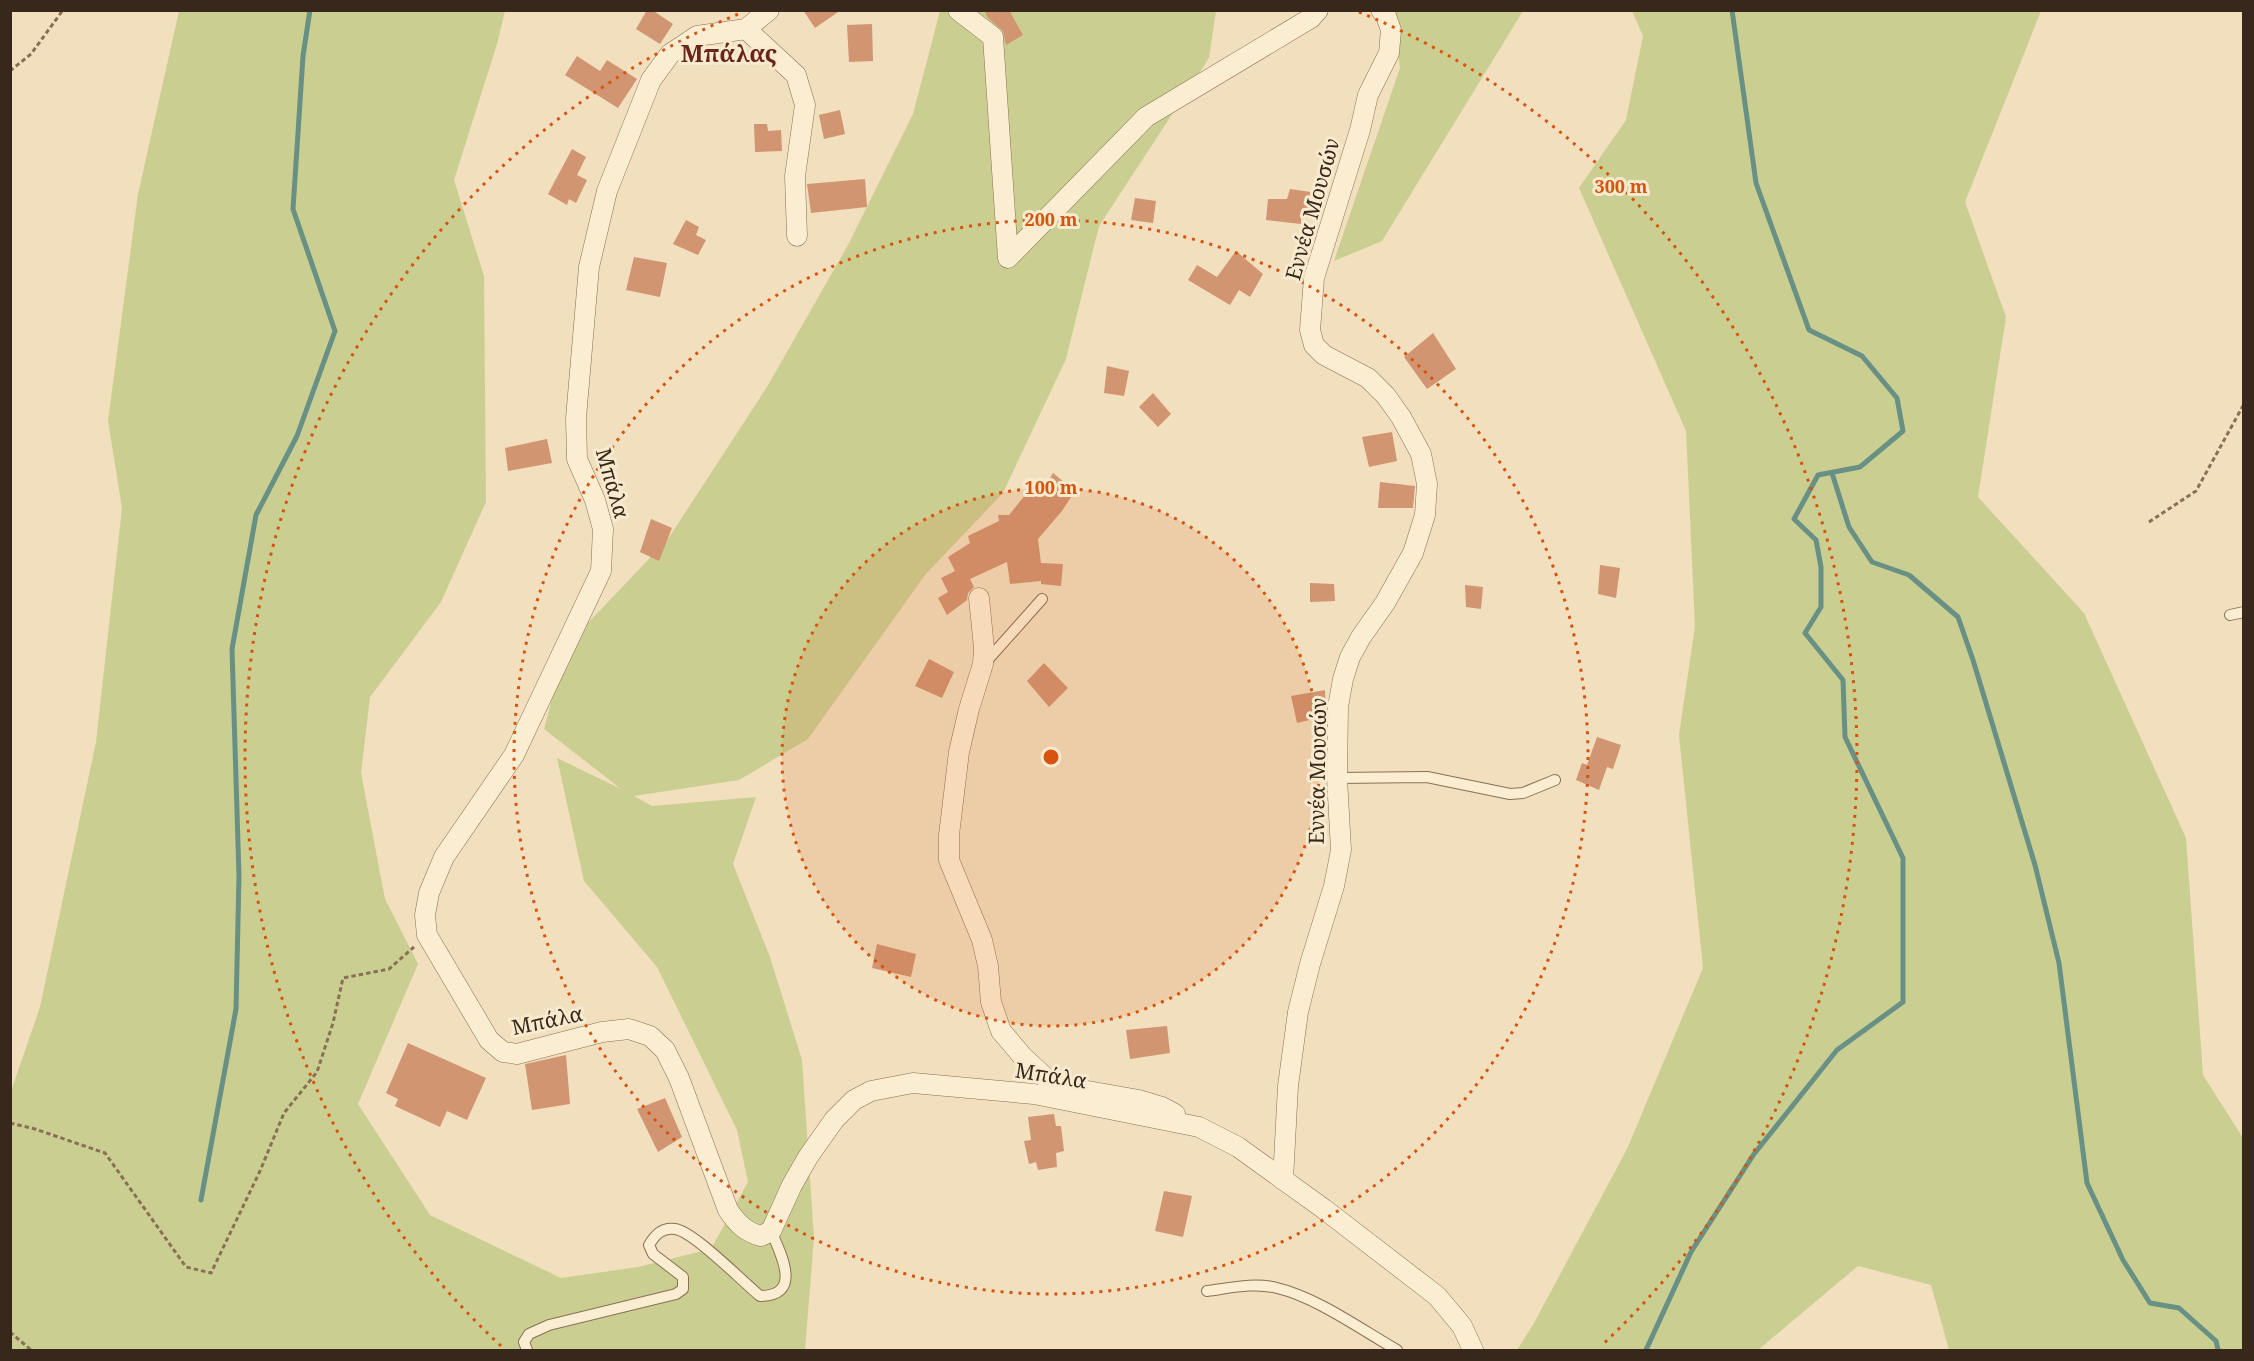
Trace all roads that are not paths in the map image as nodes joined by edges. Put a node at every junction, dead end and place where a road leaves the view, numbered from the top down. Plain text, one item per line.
1 (769, 10) edge
2 (958, 10) edge
3 (1318, 10) edge
4 (1381, 10) edge
5 (746, 29) junction
6 (797, 236) dead end
7 (978, 598) dead end
8 (1042, 599) dead end
9 (2244, 612) edge
10 (2230, 615) dead end
11 (983, 664) junction
12 (1337, 778) junction
13 (1555, 780) dead end
14 (1199, 1127) junction
15 (1283, 1180) junction
16 (771, 1231) junction
17 (1208, 1291) dead end
18 (527, 1350) edge
19 (1397, 1350) edge
20 (1473, 1350) edge

1 - 5 street
2 - 3 street
4 - 12 street, Εννέα Μουσών
5 - 6 street
5 - 16 street, Μπάλα
7 - 11 street
8 - 11 lane
9 - 10 lane
11 - 14 street
12 - 13 lane
12 - 15 street, Εννέα Μουσών
14 - 15 street, Μπάλα
14 - 16 street, Μπάλα
15 - 20 street, Μπάλα
16 - 18 lane
17 - 19 lane

